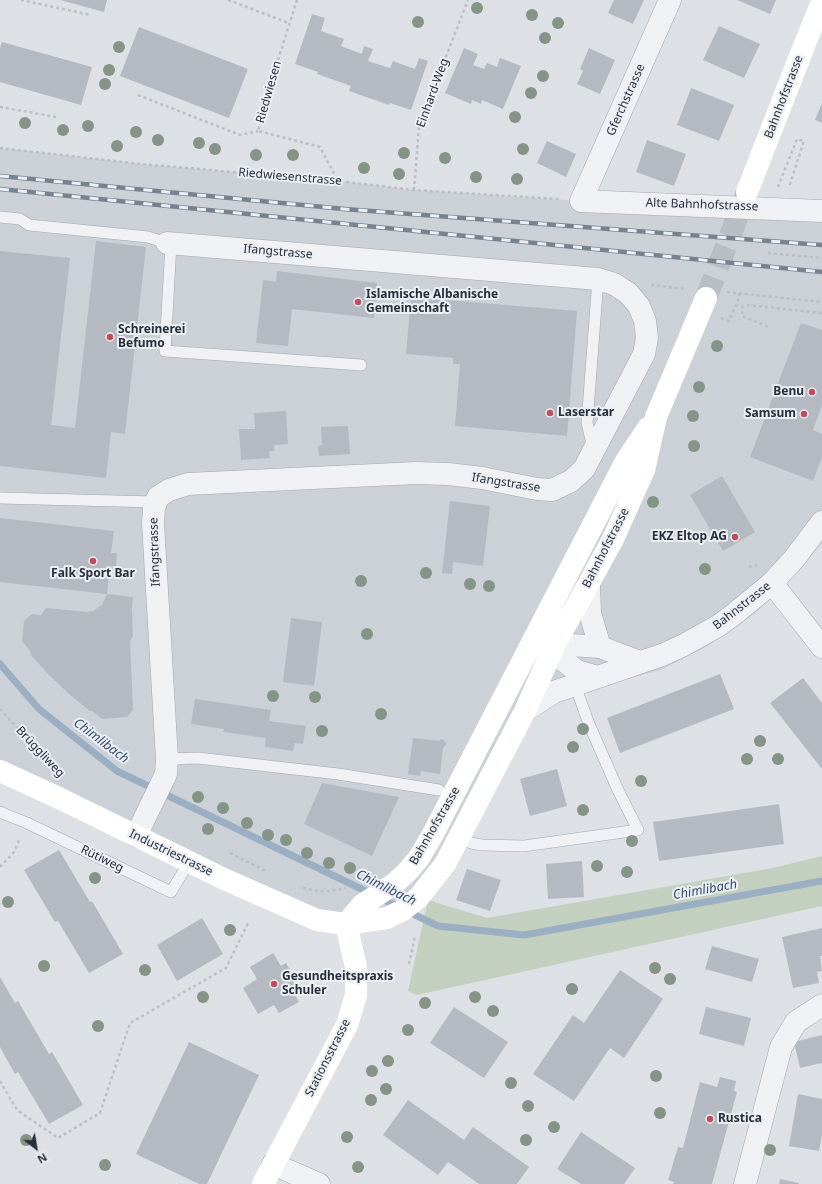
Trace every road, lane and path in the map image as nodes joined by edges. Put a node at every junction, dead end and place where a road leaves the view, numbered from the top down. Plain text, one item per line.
1 (21, 0) edge
2 (228, 0) edge
3 (296, 0) edge
4 (468, 0) edge
5 (670, 0) edge
6 (822, 2) edge
7 (91, 15) dead end
8 (290, 23) junction
9 (138, 95) dead end
10 (0, 107) edge
11 (56, 117) dead end
12 (258, 131) junction
13 (0, 148) edge
14 (338, 181) junction
15 (414, 190) junction
16 (747, 192) tunnel mouth
17 (581, 201) junction
18 (779, 201) junction
19 (822, 211) edge
20 (0, 217) edge
21 (169, 243) junction
22 (768, 253) dead end
23 (822, 258) edge
24 (598, 279) junction
25 (740, 293) junction
26 (715, 295) joint
27 (822, 302) edge
28 (736, 305) junction
29 (747, 305) dead end
30 (822, 313) edge
31 (720, 318) dead end
32 (769, 327) dead end
33 (360, 365) dead end
34 (656, 417) junction
35 (594, 451) junction
36 (0, 498) edge
37 (156, 502) junction
38 (822, 522) edge
39 (589, 583) junction
40 (772, 583) junction
41 (545, 617) junction
42 (555, 644) junction
43 (600, 647) junction
44 (822, 647) edge
45 (527, 652) junction
46 (640, 662) junction
47 (598, 677) junction
48 (575, 685) junction
49 (0, 709) edge
50 (525, 711) junction
51 (167, 766) junction
52 (0, 771) edge
53 (439, 790) dead end
54 (59, 798) junction
55 (0, 812) edge
56 (27, 823) junction
57 (136, 836) junction
58 (459, 837) junction
59 (230, 853) dead end
60 (189, 862) junction
61 (0, 867) edge
62 (271, 874) dead end
63 (302, 887) dead end
64 (331, 891) dead end
65 (248, 923) dead end
66 (346, 924) junction
67 (415, 936) dead end
68 (409, 964) dead end
69 (822, 1005) edge
70 (0, 1081) edge
71 (273, 1164) junction
72 (263, 1184) edge
73 (319, 1184) edge
74 (746, 1184) edge

1 - 7 path
2 - 8 path
3 - 8 path, Riedwiesen
4 - 15 path, Einhard-Weg
5 - 17 street, Gferchstrasse
6 - 16 main road, Bahnhofstrasse
8 - 12 path, Riedwiesen
9 - 12 path
10 - 11 path
12 - 14 path, Riedwiesen
13 - 14 path, Riedwiesenstrasse
14 - 15 path, Riedwiesenstrasse
15 - 17 path, Riedwiesenstrasse
17 - 18 street, Alte Bahnhofstrasse
18 - 18 path
18 - 19 street, Alte Bahnhofstrasse
20 - 21 lane
21 - 24 street, Ifangstrasse
21 - 33 lane
22 - 23 path
24 - 35 lane
24 - 35 street, Ifangstrasse
25 - 26 path
25 - 27 path
25 - 28 path
26 - 34 main road, Bahnhofstrasse
28 - 31 path
28 - 32 path
29 - 30 path
34 - 39 main road, Bahnhofstrasse
34 - 41 main road, Bahnhofstrasse
35 - 37 street, Ifangstrasse
36 - 37 lane
37 - 51 street, Ifangstrasse
38 - 40 street, Bahnstrasse
39 - 42 main road, Bahnhofstrasse
39 - 43 street
40 - 44 street
40 - 46 street, Bahnstrasse
41 - 42 street
41 - 45 main road, Bahnhofstrasse
42 - 43 street
42 - 45 street
42 - 47 street
42 - 50 main road, Bahnhofstrasse
43 - 46 street
45 - 66 main road, Bahnhofstrasse
46 - 47 street, Bahnstrasse
47 - 48 street, Bahnstrasse
48 - 50 street, Bahnstrasse
48 - 58 lane
49 - 54 path, Brüggliweg
50 - 58 main road, Bahnhofstrasse
51 - 53 lane
51 - 57 street, Ifangstrasse
52 - 54 main road, Industriestrasse
54 - 57 main road, Industriestrasse
55 - 56 lane, Rütiweg
56 - 60 lane, Rütiweg
56 - 61 path
57 - 60 main road, Industriestrasse
58 - 66 main road, Bahnhofstrasse
59 - 62 path
60 - 66 main road, Industriestrasse
63 - 64 path
65 - 70 path
66 - 71 main road, Stationsstrasse
67 - 68 path
69 - 74 street
71 - 72 main road, Stationsstrasse
71 - 73 street

